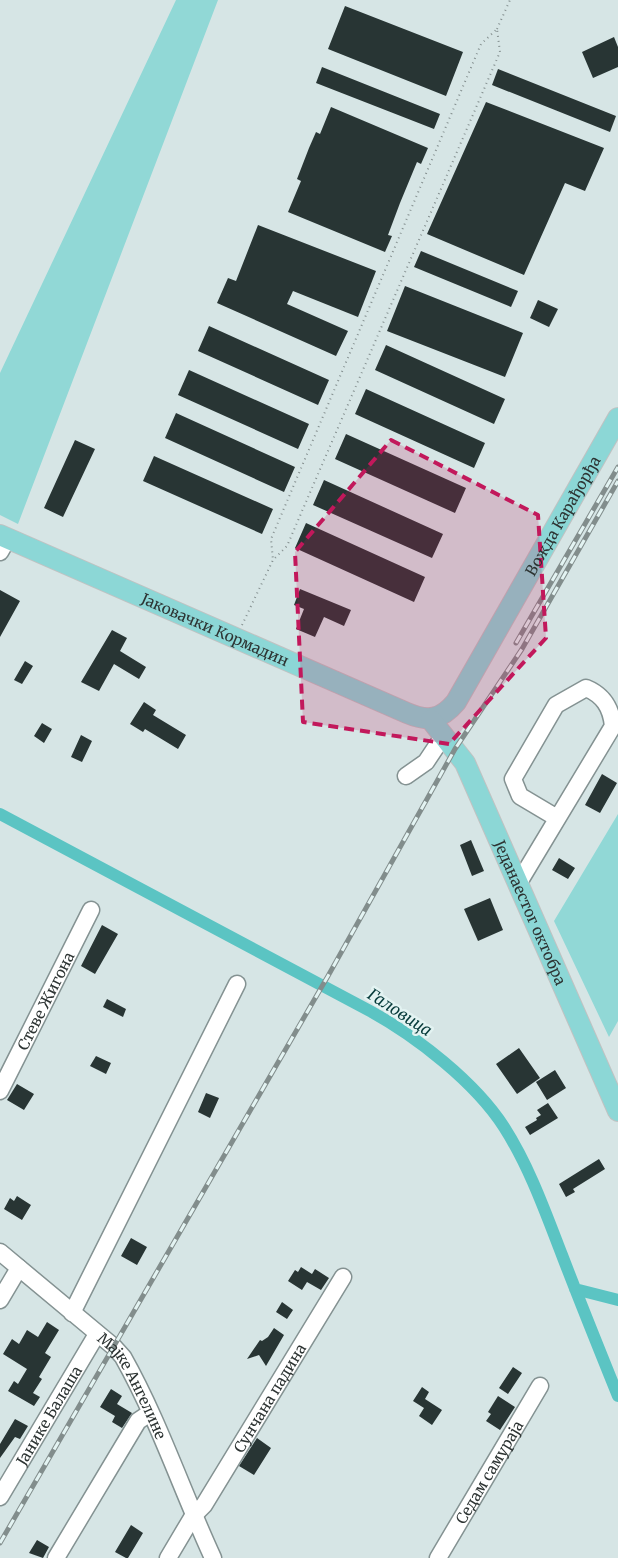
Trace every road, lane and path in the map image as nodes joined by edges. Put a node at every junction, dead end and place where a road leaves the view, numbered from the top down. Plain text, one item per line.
1 (510, 0) edge
2 (497, 29) junction
3 (618, 418) edge
4 (2, 542) edge
5 (273, 560) junction
6 (236, 638) junction
7 (616, 722) edge
8 (437, 727) junction
9 (406, 776) dead end
10 (557, 818) junction
11 (518, 884) junction
12 (91, 910) dead end
13 (237, 984) dead end
14 (0, 1091) edge
15 (618, 1111) edge
16 (0, 1252) edge
17 (19, 1268) junction
18 (343, 1277) dead end
19 (0, 1300) edge
20 (72, 1313) junction
21 (97, 1334) junction
22 (540, 1386) dead end
23 (150, 1413) junction
24 (0, 1497) edge
25 (193, 1516) junction
26 (56, 1558) edge
27 (168, 1558) edge
28 (213, 1558) edge
29 (438, 1558) edge

1 - 2 path
2 - 5 path
2 - 5 path
3 - 8 main road, Вожда Карађорђа
4 - 6 main road, Јаковачки Кормадин
5 - 6 path
6 - 8 main road, Јаковачки Кормадин
7 - 10 street
7 - 10 street
8 - 9 street
8 - 11 main road, Једанаестог октобра
10 - 11 street
11 - 15 main road, Једанаестог октобра
12 - 14 street, Стеве Жигона
13 - 20 street
16 - 17 street, Мајке Ангелине
17 - 19 street
17 - 20 street, Мајке Ангелине
18 - 25 street, Сунчана падина
20 - 21 street, Мајке Ангелине
21 - 23 street, Мајке Ангелине
21 - 24 street, Јанике Балаша
22 - 29 street, Седам самураја
23 - 25 street, Мајке Ангелине
23 - 26 street
25 - 27 street, Сунчана падина
25 - 28 street, Мајке Ангелине

